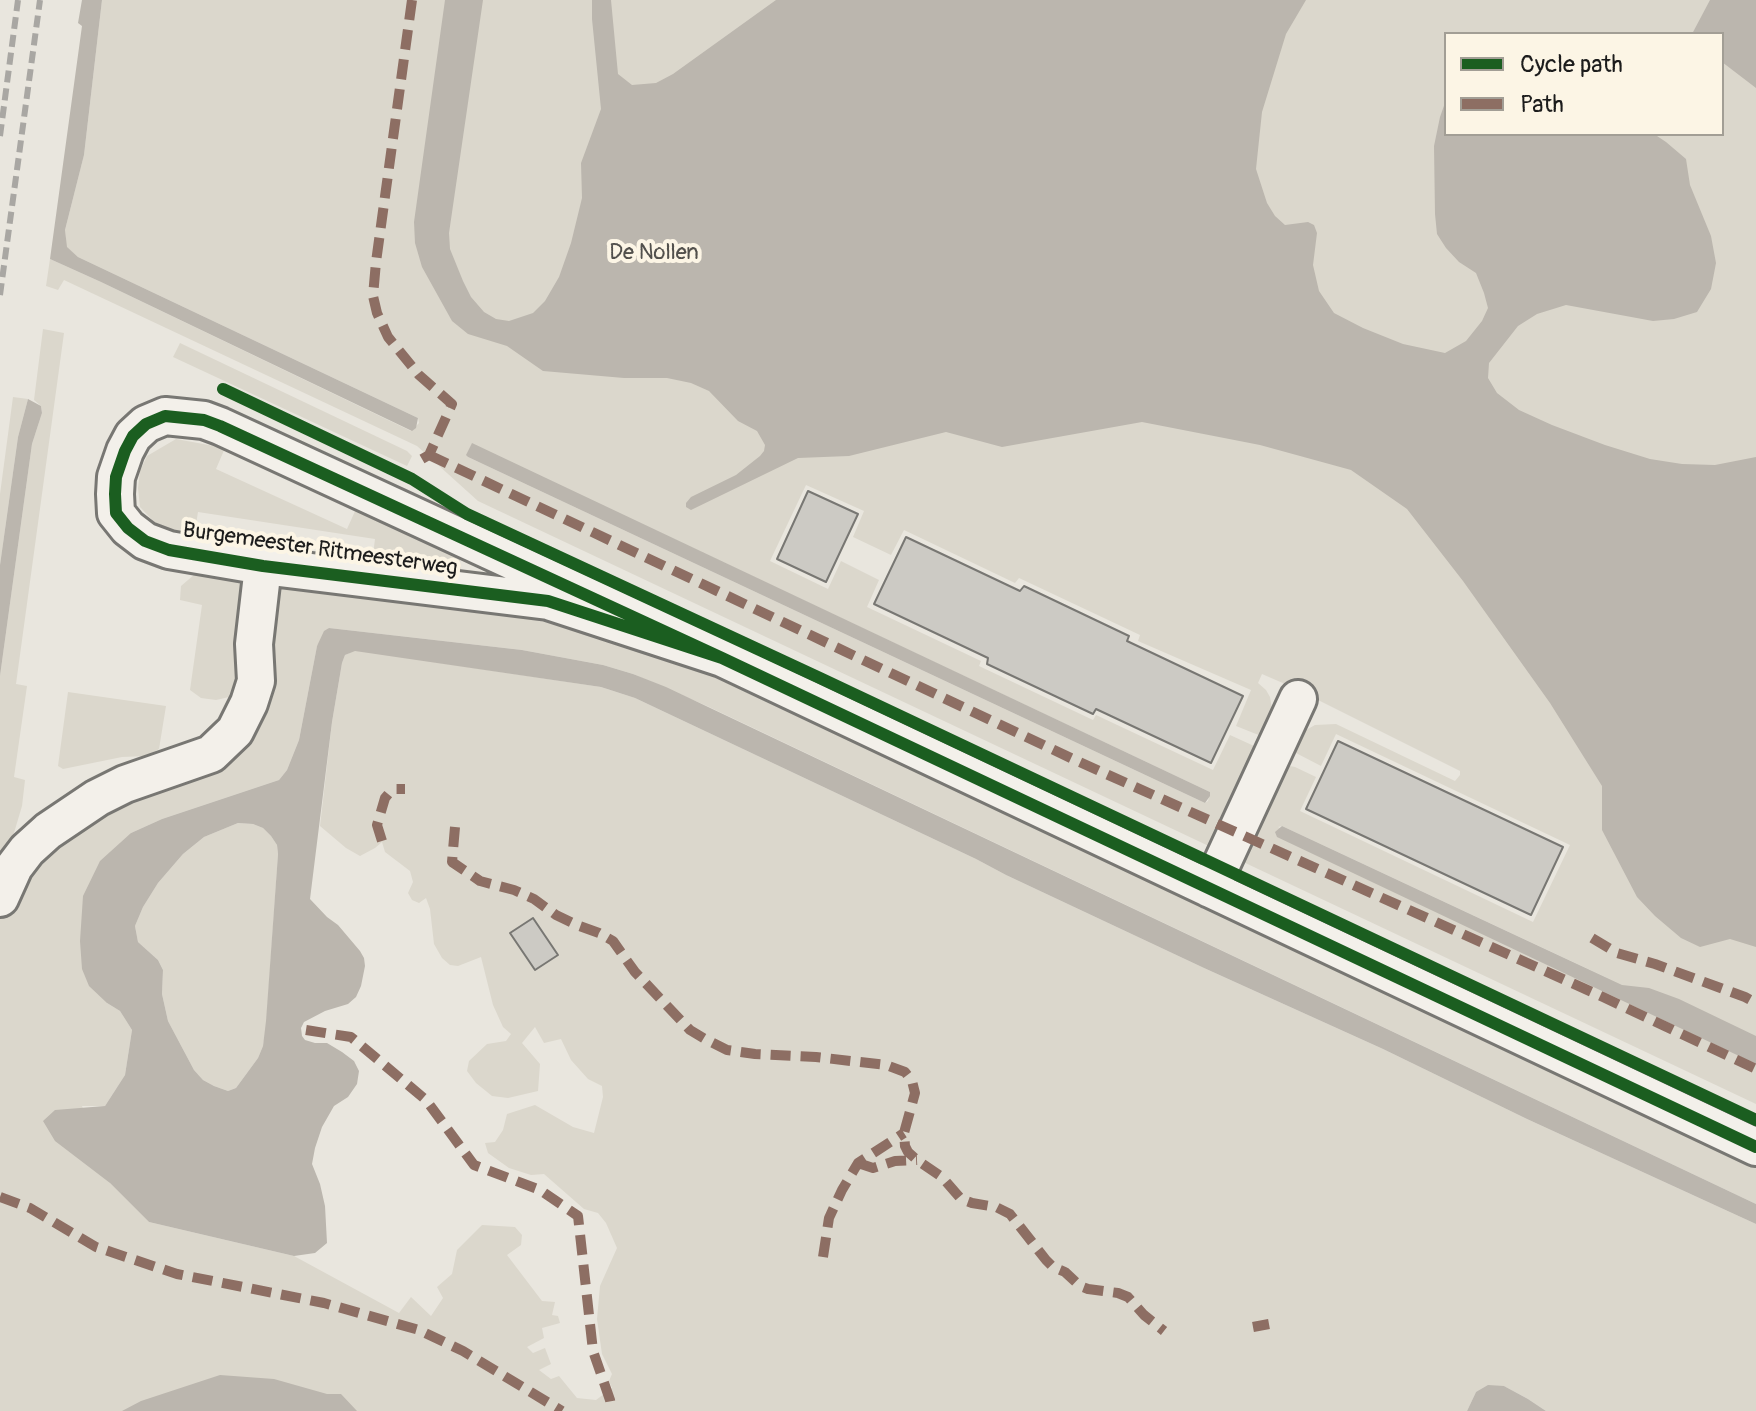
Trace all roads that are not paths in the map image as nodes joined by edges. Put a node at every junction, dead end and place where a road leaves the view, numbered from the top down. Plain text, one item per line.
1 (263, 566) junction
2 (722, 658) junction
3 (1298, 699) dead end
4 (1210, 889) junction
5 (0, 898) edge
6 (1756, 1147) edge

1 - 2 street, Burgemeester Ritmeesterweg
1 - 2 street, Burgemeester Ritmeesterweg
1 - 5 street
2 - 4 street, Burgemeester Ritmeesterweg
3 - 4 street
4 - 6 street, Burgemeester Ritmeesterweg

